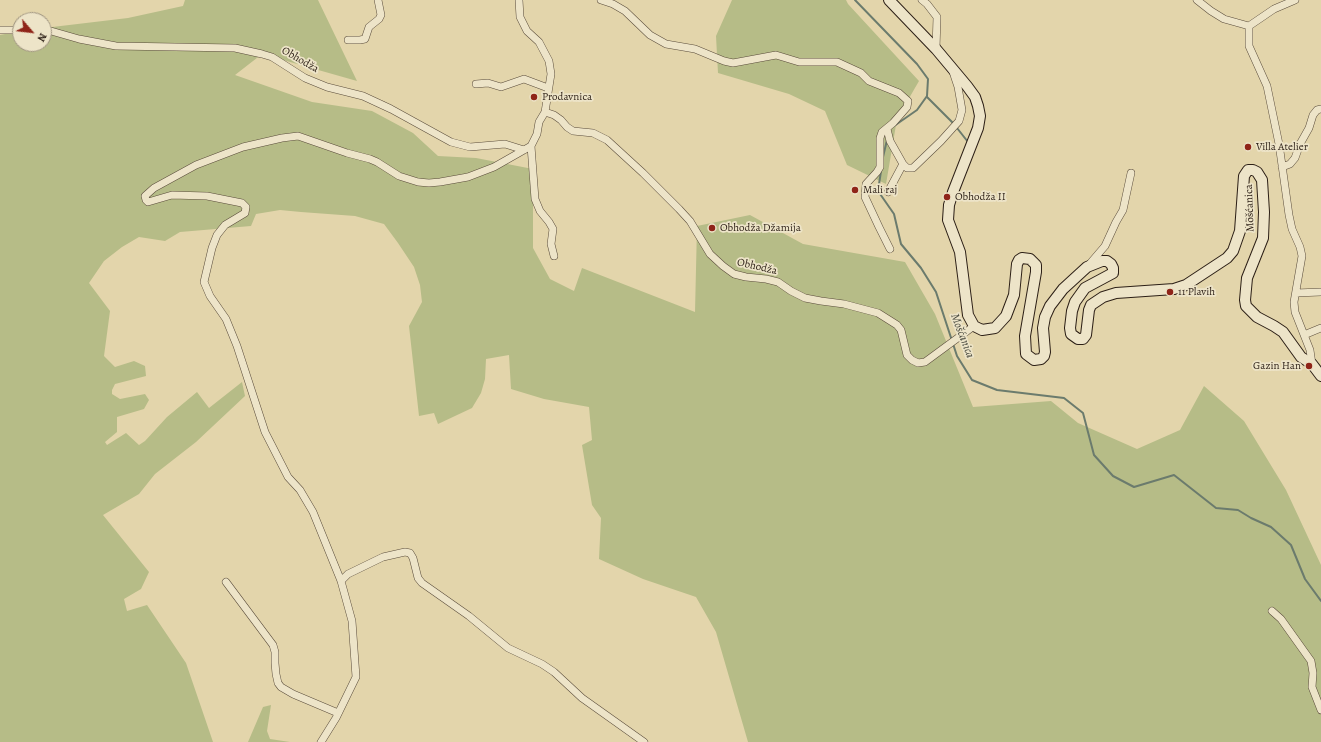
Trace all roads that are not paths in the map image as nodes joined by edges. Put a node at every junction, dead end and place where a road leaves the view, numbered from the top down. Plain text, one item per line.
1 (378, 0) edge
2 (519, 0) edge
3 (601, 0) edge
4 (888, 0) edge
5 (922, 0) edge
6 (1198, 0) edge
7 (1295, 0) edge
8 (1249, 26) junction
9 (0, 30) edge
10 (12, 30) edge
11 (52, 32) edge
12 (348, 40) dead end
13 (936, 49) junction
14 (952, 68) junction
15 (476, 84) dead end
16 (548, 88) junction
17 (1321, 109) edge
18 (545, 112) junction
19 (887, 129) junction
20 (531, 146) junction
21 (524, 150) junction
22 (903, 164) junction
23 (1282, 167) junction
24 (1131, 173) dead end
25 (888, 192) dead end
26 (890, 249) dead end
27 (554, 256) dead end
28 (1087, 267) junction
29 (1321, 292) edge
30 (1296, 293) junction
31 (974, 326) junction
32 (1321, 328) edge
33 (1304, 335) junction
34 (1312, 364) junction
35 (1321, 376) edge
36 (226, 582) dead end
37 (341, 582) junction
38 (1272, 611) dead end
39 (1321, 710) edge
40 (338, 713) junction
41 (321, 742) edge
42 (644, 742) edge

1 - 12 street
2 - 16 street
3 - 19 street
4 - 13 main road
5 - 13 street
6 - 8 street
7 - 8 street
8 - 23 street
9 - 10 street
11 - 21 street, Obhodža
13 - 14 main road
14 - 22 street
14 - 31 main road
15 - 16 street
16 - 18 street
17 - 23 street
18 - 20 street
18 - 31 street, Obhodža
19 - 22 street
19 - 26 street
20 - 21 street
20 - 27 street
21 - 37 street
22 - 25 street
23 - 30 street
24 - 28 street, Mošćanica
28 - 31 main road, Mošćanica
28 - 34 main road, Mošćanica
29 - 30 street
30 - 33 street
32 - 33 street
33 - 34 street
34 - 35 main road
36 - 40 street
37 - 40 street
37 - 42 street
38 - 39 street
40 - 41 street

